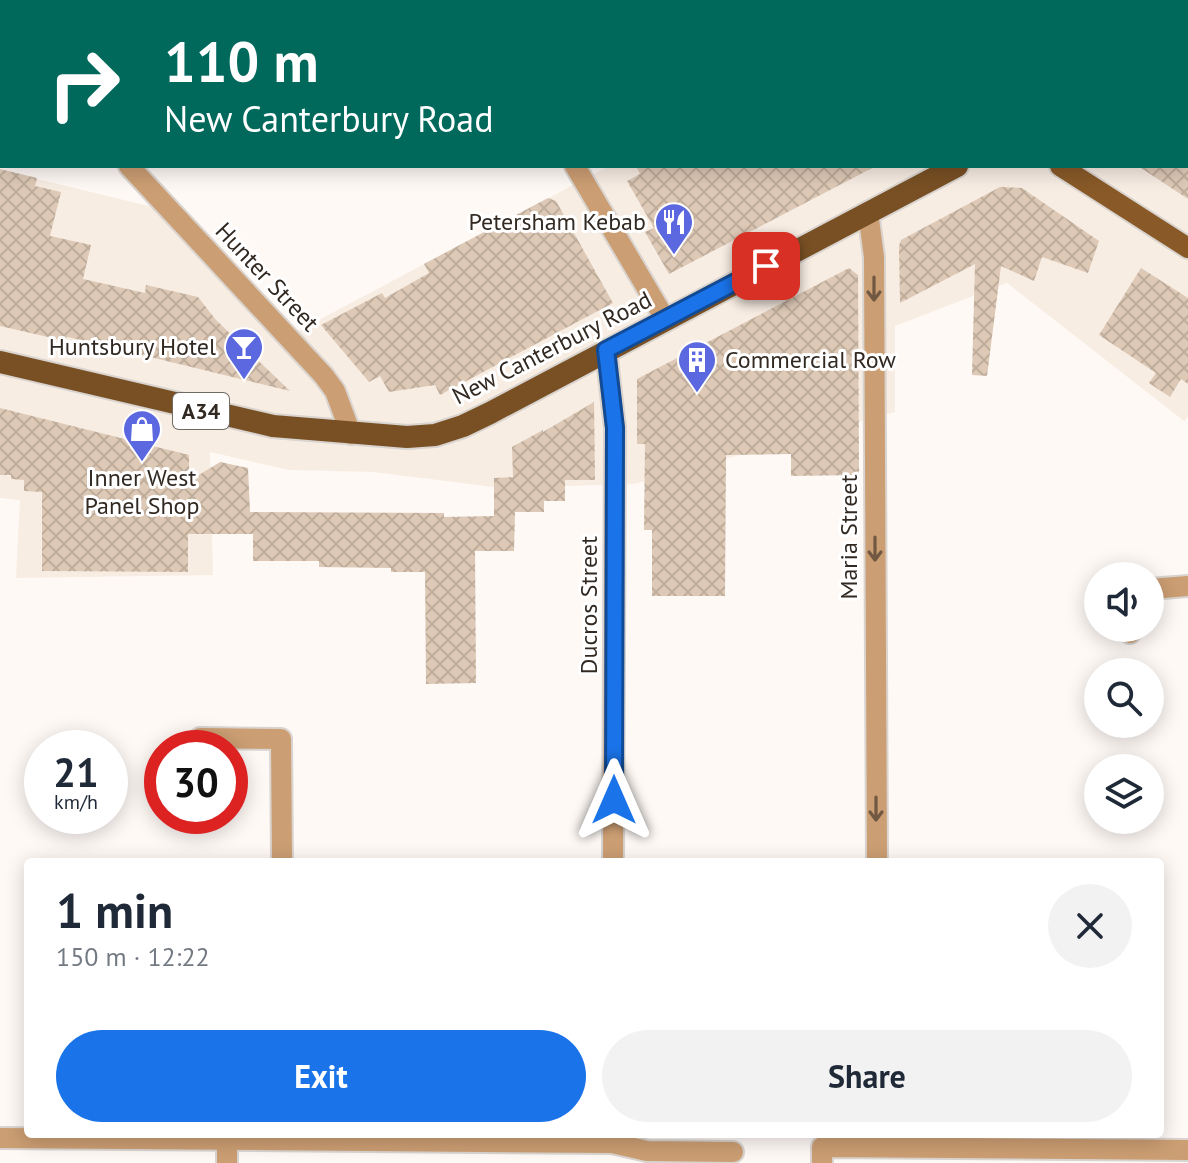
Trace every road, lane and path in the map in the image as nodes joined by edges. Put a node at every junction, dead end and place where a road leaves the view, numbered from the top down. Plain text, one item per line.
1 (131, 168) edge
2 (576, 168) edge
3 (953, 168) edge
4 (1063, 168) edge
5 (868, 212) junction
6 (1188, 248) edge
7 (665, 319) junction
8 (606, 350) junction
9 (0, 362) edge
10 (351, 434) junction
11 (1188, 586) edge
12 (1164, 588) edge
13 (248, 739) edge
14 (282, 858) edge
15 (613, 858) edge
16 (877, 858) edge
17 (0, 1138) edge
18 (284, 1138) edge
19 (612, 1139) edge
20 (872, 1140) edge
21 (227, 1142) junction
22 (1188, 1150) edge
23 (733, 1152) dead end
24 (434, 1153) edge
25 (822, 1155) edge
26 (227, 1163) edge

1 - 10 street, Hunter Street
2 - 7 street
3 - 5 highway, New Canterbury Road / A34
4 - 6 main road
5 - 7 highway, New Canterbury Road / A34
5 -> 16 street, Maria Street
7 - 8 highway, New Canterbury Road / A34
8 - 10 highway, New Canterbury Road / A34
8 - 15 street, Ducros Street
9 - 10 highway, New Canterbury Road / A34
11 - 12 street
13 - 14 street
17 - 21 street
18 - 21 street
18 - 24 street
19 - 23 street
19 - 24 street
20 - 22 street
20 - 25 street
21 - 26 street

